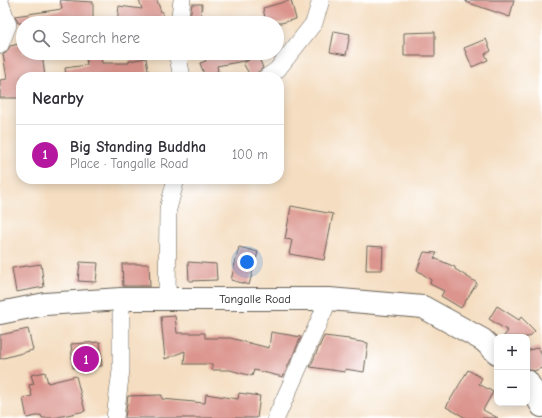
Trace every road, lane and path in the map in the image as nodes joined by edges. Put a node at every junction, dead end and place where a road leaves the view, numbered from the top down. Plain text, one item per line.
1 (182, 0) edge
2 (321, 0) edge
3 (0, 2) edge
4 (180, 16) edge
5 (0, 45) edge
6 (178, 60) edge
7 (181, 72) edge
8 (274, 72) edge
9 (175, 184) edge
10 (121, 299) junction
11 (167, 299) junction
12 (329, 299) junction
13 (0, 313) edge
14 (494, 350) edge
15 (530, 386) edge
16 (542, 406) edge
17 (115, 418) edge
18 (276, 418) edge

1 - 4 street
2 - 8 street
3 - 5 street
6 - 7 street
9 - 11 street
10 - 11 highway, Tangalle Road
10 - 13 highway, Tangalle Road
10 - 17 street
11 - 12 highway, Tangalle Road
12 - 14 highway, Tangalle Road
12 - 18 street
15 - 16 highway

